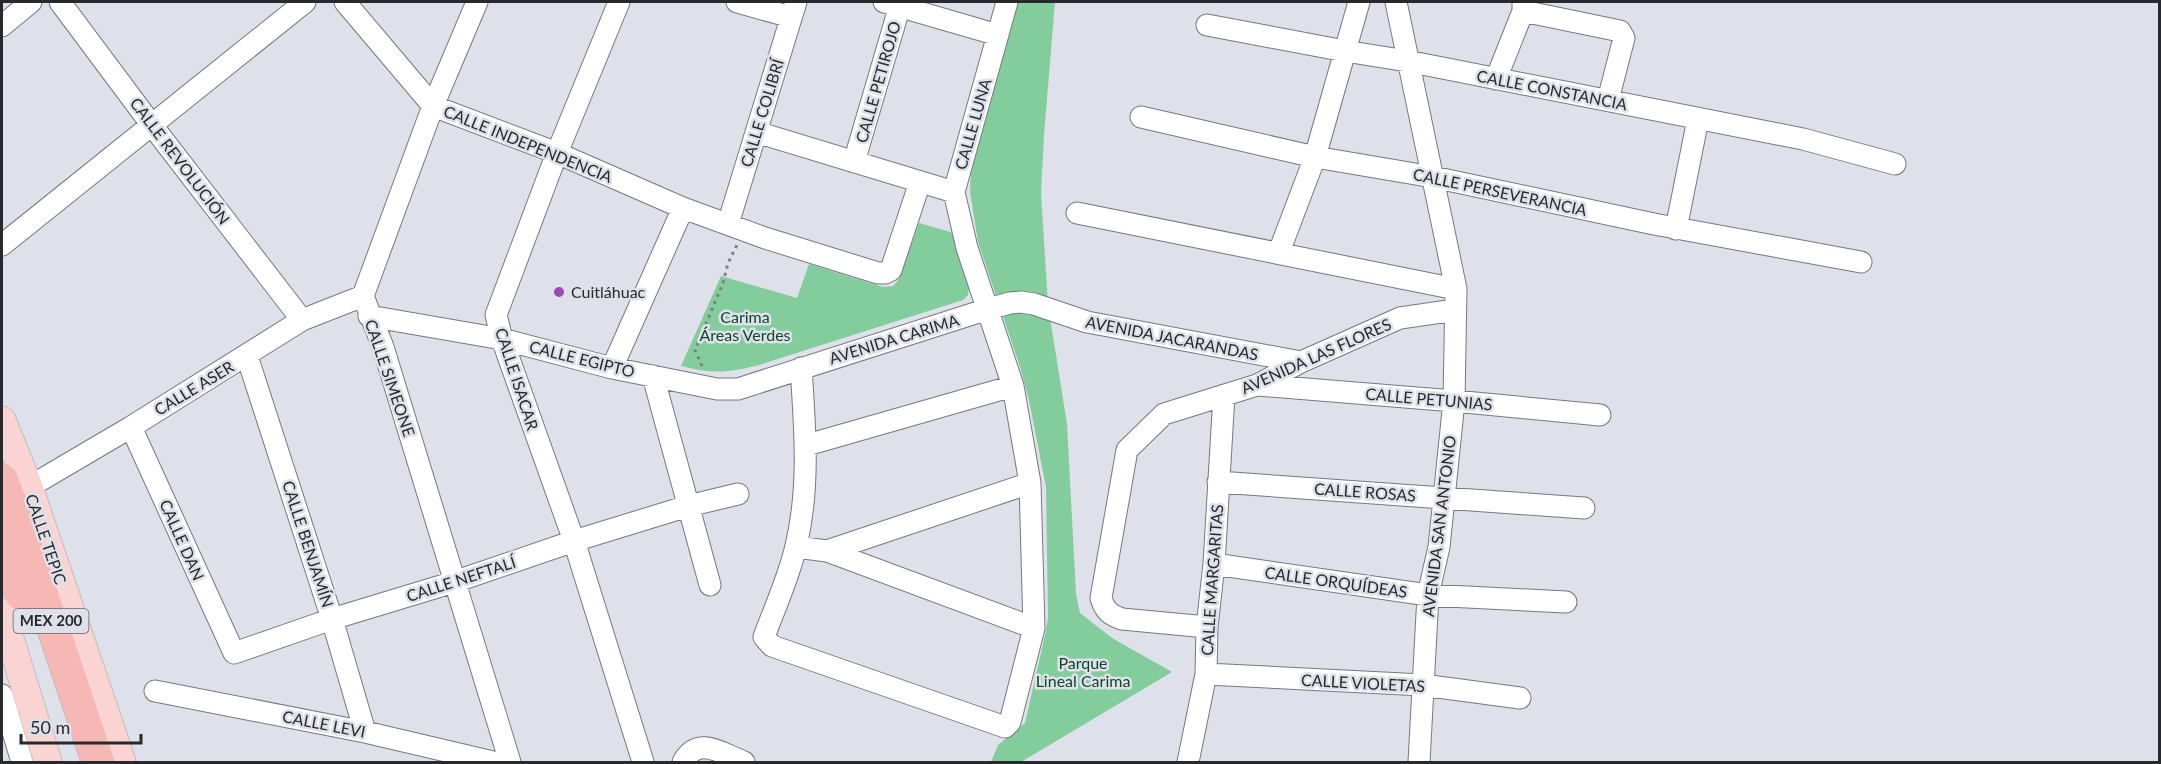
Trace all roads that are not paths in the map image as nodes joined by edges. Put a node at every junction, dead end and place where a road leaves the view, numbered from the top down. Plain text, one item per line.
1 (31, 2) edge
2 (60, 2) edge
3 (305, 2) edge
4 (345, 2) edge
5 (477, 2) edge
6 (619, 2) edge
7 (738, 2) edge
8 (1007, 2) edge
9 (1359, 2) edge
10 (1396, 2) edge
11 (895, 3) edge
12 (1523, 6) edge
13 (794, 9) edge
14 (1207, 24) dead end
15 (2, 26) edge
16 (998, 35) junction
17 (1345, 51) junction
18 (1407, 61) junction
19 (1496, 79) junction
20 (1608, 100) junction
21 (433, 106) junction
22 (1141, 117) dead end
23 (1698, 119) junction
24 (151, 124) junction
25 (756, 132) junction
26 (557, 153) junction
27 (1315, 157) junction
28 (854, 162) junction
29 (1895, 164) dead end
30 (1433, 177) junction
31 (920, 182) junction
32 (954, 192) junction
33 (683, 208) junction
34 (1077, 213) dead end
35 (736, 227) junction
36 (1676, 229) junction
37 (2, 245) edge
38 (1279, 252) junction
39 (1861, 262) dead end
40 (1456, 300) junction
41 (366, 306) junction
42 (988, 309) junction
43 (302, 320) junction
44 (502, 339) junction
45 (247, 356) junction
46 (1301, 363) junction
47 (612, 368) junction
48 (801, 368) junction
49 (653, 376) junction
50 (1257, 385) junction
51 (702, 386) joint
52 (1013, 386) junction
53 (1224, 395) junction
54 (1454, 401) junction
55 (1600, 416) dead end
56 (2, 420) edge
57 (131, 427) junction
58 (807, 445) junction
59 (1218, 482) junction
60 (1030, 483) junction
61 (15, 484) edge
62 (738, 494) dead end
63 (1444, 497) junction
64 (688, 506) junction
65 (1584, 508) dead end
66 (574, 541) junction
67 (2, 545) edge
68 (796, 547) junction
69 (827, 551) junction
70 (1214, 564) junction
71 (454, 582) junction
72 (710, 585) dead end
73 (1428, 595) junction
74 (1566, 602) dead end
75 (2, 612) edge
76 (332, 619) junction
77 (1207, 627) junction
78 (1034, 628) junction
79 (234, 653) joint
80 (1206, 674) junction
81 (1423, 685) junction
82 (155, 691) dead end
83 (2, 695) edge
84 (1520, 698) dead end
85 (365, 732) junction
86 (690, 755) edge
87 (22, 762) edge
88 (48, 762) edge
89 (76, 762) edge
90 (98, 762) edge
91 (122, 762) edge
92 (493, 762) edge
93 (510, 762) edge
94 (644, 762) edge
95 (744, 762) edge
96 (1188, 762) edge
97 (1419, 762) edge

1 - 15 street
2 - 24 street, CALLE REVOLUCIÓN
3 - 24 street
4 - 21 street, CALLE INDEPENDENCIA
5 - 21 street
6 - 26 street, CALLE ISACAR
7 - 13 street
8 - 16 street, CALLE LUNA
9 - 17 street
10 - 18 street, AVENIDA SAN ANTONIO
11 - 16 street
11 - 28 street, CALLE PETIROJO
12 - 19 street
12 - 20 street
13 - 25 street, CALLE COLIBRÍ
14 - 17 street, CALLE CONSTANCIA
16 - 32 street, CALLE LUNA
17 - 18 street, CALLE CONSTANCIA
17 - 27 street
18 - 19 street, CALLE CONSTANCIA
18 - 30 street, AVENIDA SAN ANTONIO
19 - 20 street, CALLE CONSTANCIA
20 - 23 street, CALLE CONSTANCIA
21 - 26 street, CALLE INDEPENDENCIA
21 - 41 street
22 - 27 street, CALLE PERSEVERANCIA
23 - 29 street, CALLE CONSTANCIA
23 - 36 street
24 - 37 street
24 - 43 street, CALLE REVOLUCIÓN
25 - 28 street
25 - 35 street, CALLE COLIBRÍ
26 - 33 street, CALLE INDEPENDENCIA
26 - 44 street, CALLE ISACAR
27 - 30 street, CALLE PERSEVERANCIA
27 - 38 street
28 - 31 street
30 - 36 street, CALLE PERSEVERANCIA
30 - 40 street, AVENIDA SAN ANTONIO
31 - 32 street
31 - 35 street, CALLE INDEPENDENCIA
32 - 42 street, CALLE LUNA
33 - 35 street, CALLE INDEPENDENCIA
33 - 47 street
34 - 38 street
36 - 39 street, CALLE PERSEVERANCIA
38 - 40 street
40 - 46 street, AVENIDA LAS FLORES
40 - 54 street, AVENIDA SAN ANTONIO
41 - 43 street, CALLE ASER
41 - 44 street, CALLE EGIPTO
41 - 71 street, CALLE SIMEONE
42 - 46 street, AVENIDA JACARANDAS
42 - 48 street, AVENIDA CARIMA
42 - 52 street, CALLE LUNA
43 - 45 street, CALLE ASER
44 - 47 street, CALLE EGIPTO
44 - 66 street, CALLE ISACAR
45 - 57 street, CALLE ASER
45 - 76 street, CALLE BENJAMÍN
46 - 50 street, AVENIDA LAS FLORES
47 - 49 street, CALLE EGIPTO
48 - 51 street, AVENIDA CARIMA
48 - 58 street
49 - 51 street, CALLE EGIPTO
49 - 64 street
50 - 53 street, AVENIDA LAS FLORES
50 - 54 street, CALLE PETUNIAS
52 - 58 street
52 - 60 street, CALLE LUNA
53 - 59 street, CALLE MARGARITAS
53 - 77 street, AVENIDA LAS FLORES
54 - 55 street, CALLE PETUNIAS
54 - 63 street, AVENIDA SAN ANTONIO
56 - 61 main road, CALLE TEPIC
57 - 61 street, CALLE ASER
57 - 79 street, CALLE DAN
58 - 68 street
59 - 63 street, CALLE ROSAS
59 - 70 street, CALLE MARGARITAS
60 - 69 street
60 - 78 street, CALLE LUNA
61 - 90 highway, MEX 200
61 - 91 main road, CALLE TEPIC
62 - 64 street, CALLE NEFTALÍ
63 - 65 street, CALLE ROSAS
63 - 73 street, AVENIDA SAN ANTONIO
64 - 66 street, CALLE NEFTALÍ
64 - 72 street
66 - 71 street, CALLE NEFTALÍ
66 - 94 street, CALLE ISACAR
67 - 89 highway, MEX 200
68 - 69 street
68 - 78 street, CALLE LUNA
69 - 78 street
70 - 73 street, CALLE ORQUÍDEAS
70 - 77 street, CALLE MARGARITAS
71 - 76 street, CALLE NEFTALÍ
71 - 93 street, CALLE SIMEONE
73 - 74 street, CALLE ORQUÍDEAS
73 - 81 street, AVENIDA SAN ANTONIO
75 - 88 main road
76 - 79 street, CALLE NEFTALÍ
76 - 85 street, CALLE BENJAMÍN
77 - 80 street, CALLE MARGARITAS
80 - 81 street, CALLE VIOLETAS
80 - 96 street, CALLE MARGARITAS
81 - 84 street, CALLE VIOLETAS
81 - 97 street, AVENIDA SAN ANTONIO
82 - 85 street, CALLE LEVI
83 - 87 street
85 - 92 street, CALLE LEVI
86 - 95 street

